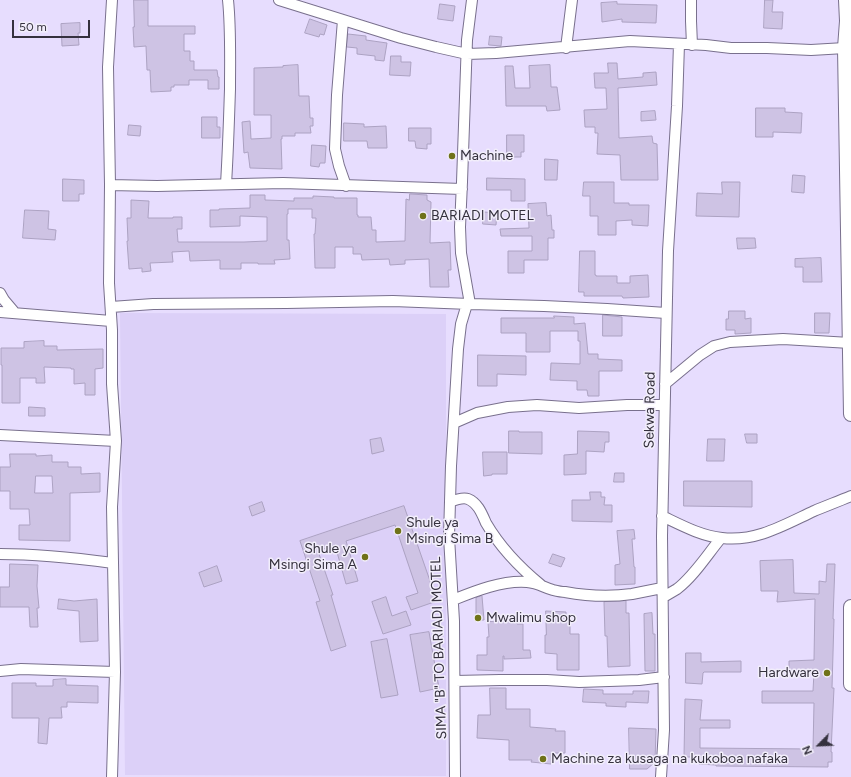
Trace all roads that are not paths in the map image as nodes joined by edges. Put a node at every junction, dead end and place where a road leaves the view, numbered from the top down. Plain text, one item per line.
1 (112, 0) edge
2 (228, 0) edge
3 (279, 0) edge
4 (472, 0) edge
5 (572, 0) edge
6 (691, 0) edge
7 (846, 0) edge
8 (306, 4) edge
9 (344, 20) junction
10 (679, 44) junction
11 (692, 45) junction
12 (566, 48) junction
13 (847, 53) edge
14 (467, 54) junction
15 (226, 184) junction
16 (110, 186) junction
17 (346, 186) junction
18 (462, 189) junction
19 (0, 293) edge
20 (850, 300) edge
21 (468, 304) junction
22 (111, 307) junction
23 (0, 312) edge
24 (15, 313) junction
25 (666, 313) junction
26 (111, 321) junction
27 (850, 343) junction
28 (665, 384) junction
29 (664, 405) junction
30 (851, 414) edge
31 (454, 423) junction
32 (0, 435) edge
33 (116, 441) junction
34 (851, 496) edge
35 (450, 502) junction
36 (662, 516) junction
37 (721, 538) junction
38 (0, 554) edge
39 (113, 563) junction
40 (541, 585) junction
41 (663, 593) junction
42 (453, 600) junction
43 (851, 607) edge
44 (851, 666) edge
45 (0, 671) edge
46 (115, 672) junction
47 (664, 677) junction
48 (455, 681) junction
49 (851, 684) edge
50 (112, 777) edge
51 (455, 777) edge
52 (661, 777) edge

1 - 16 street
2 - 15 street
3 - 8 street
4 - 14 street
5 - 12 street
6 - 11 street
7 - 13 main road
8 - 9 street
9 - 14 street
9 - 17 street
10 - 11 street
10 - 12 street
10 - 25 street, Sekwa Road
11 - 13 street
12 - 14 street
13 - 20 main road
14 - 18 street
15 - 16 street
15 - 17 street
16 - 22 street
17 - 18 street
18 - 21 street
19 - 24 street
20 - 27 main road
21 - 22 street
21 - 25 street
21 - 31 street, SIMA "B" TO BARIADI MOTEL
22 - 26 street
23 - 24 street
24 - 26 street
25 - 28 street, Sekwa Road
26 - 33 street
27 - 28 street
27 - 30 main road
28 - 29 street, Sekwa Road
29 - 31 street
29 - 36 street, Sekwa Road
31 - 35 street, SIMA "B" TO BARIADI MOTEL
32 - 33 street
33 - 39 street
34 - 37 street
35 - 40 street
35 - 42 street, SIMA "B" TO BARIADI MOTEL
36 - 37 street
36 - 41 street, Sekwa Road
37 - 41 street
38 - 39 street
39 - 46 street
40 - 41 street
40 - 42 street
41 - 47 street, Sekwa Road
42 - 48 street, SIMA "B" TO BARIADI MOTEL
43 - 44 main road
44 - 49 main road
45 - 46 street
46 - 50 street
47 - 48 street
47 - 52 street, Sekwa Road
48 - 51 street, SIMA "B" TO BARIADI MOTEL

